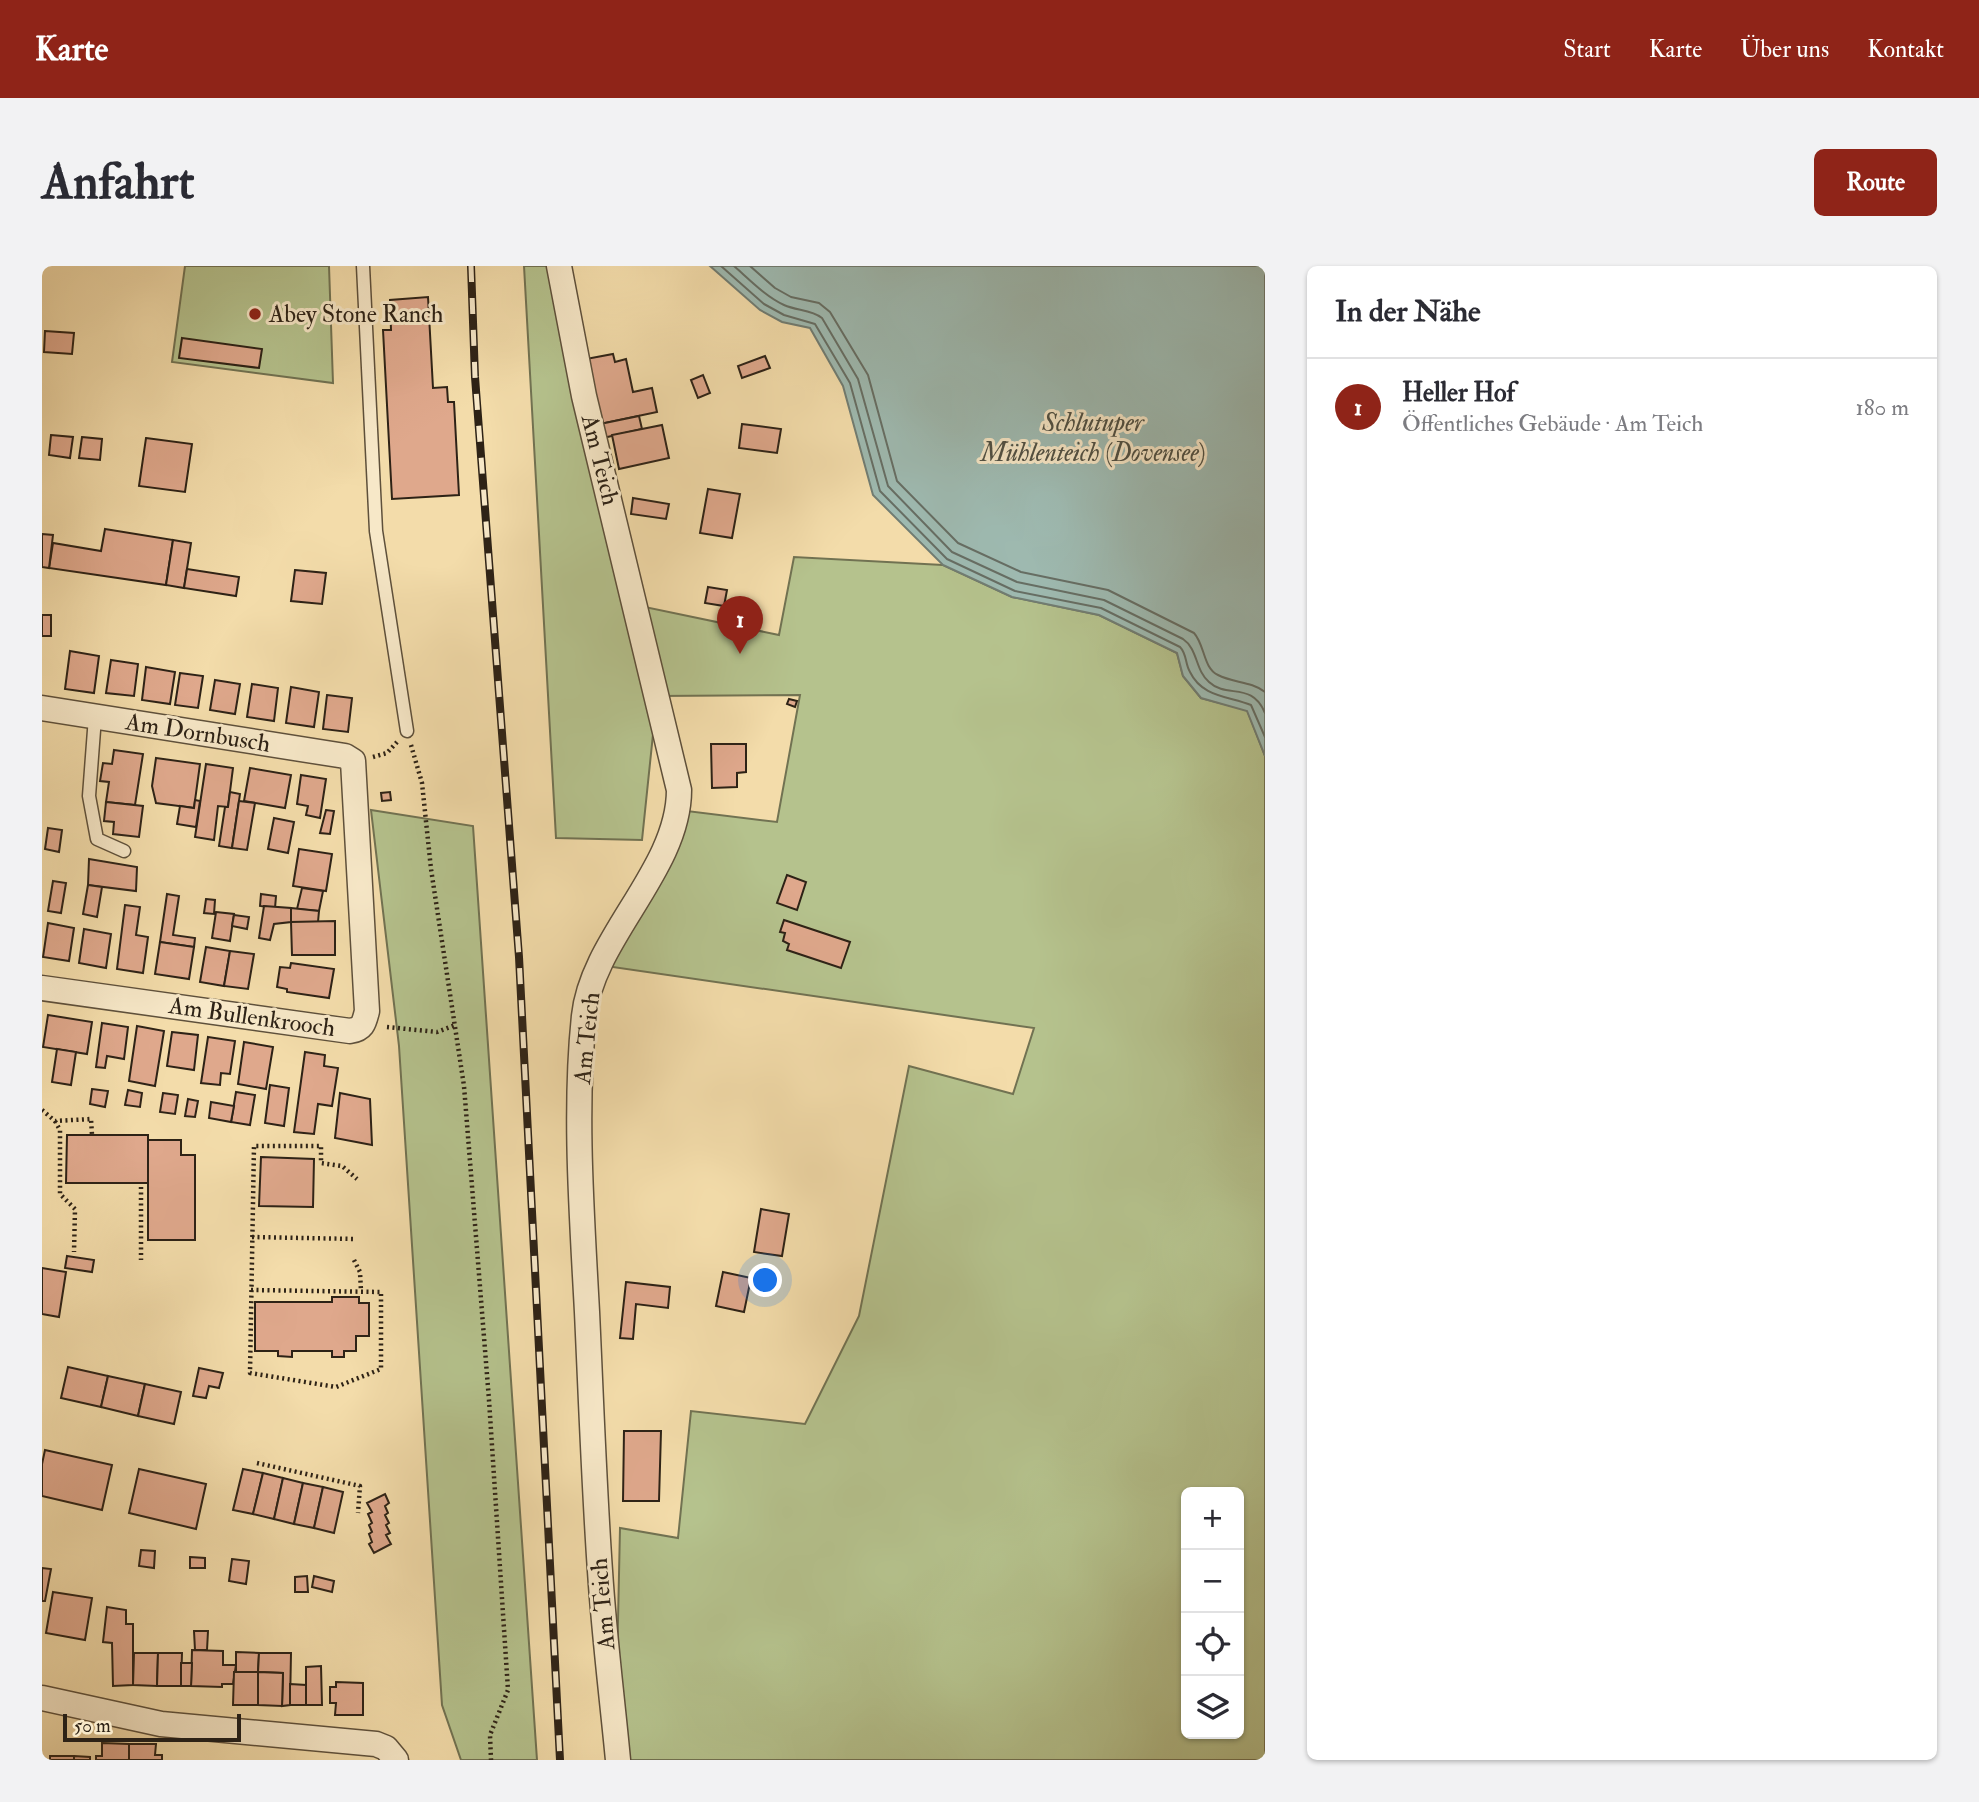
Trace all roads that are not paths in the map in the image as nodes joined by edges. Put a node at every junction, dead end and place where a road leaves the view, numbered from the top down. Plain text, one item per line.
1 (363, 266) edge
2 (559, 266) edge
3 (42, 708) edge
4 (95, 717) junction
5 (407, 731) road end
6 (354, 761) joint
7 (124, 852) dead end
8 (42, 988) edge
9 (42, 1698) edge
10 (396, 1760) edge
11 (618, 1760) edge

1 - 5 lane
2 - 11 street, Am Teich
3 - 4 street, Am Dornbusch
4 - 6 street, Am Dornbusch
4 - 7 lane
6 - 8 street, Am Bullenkrooch
9 - 10 street

